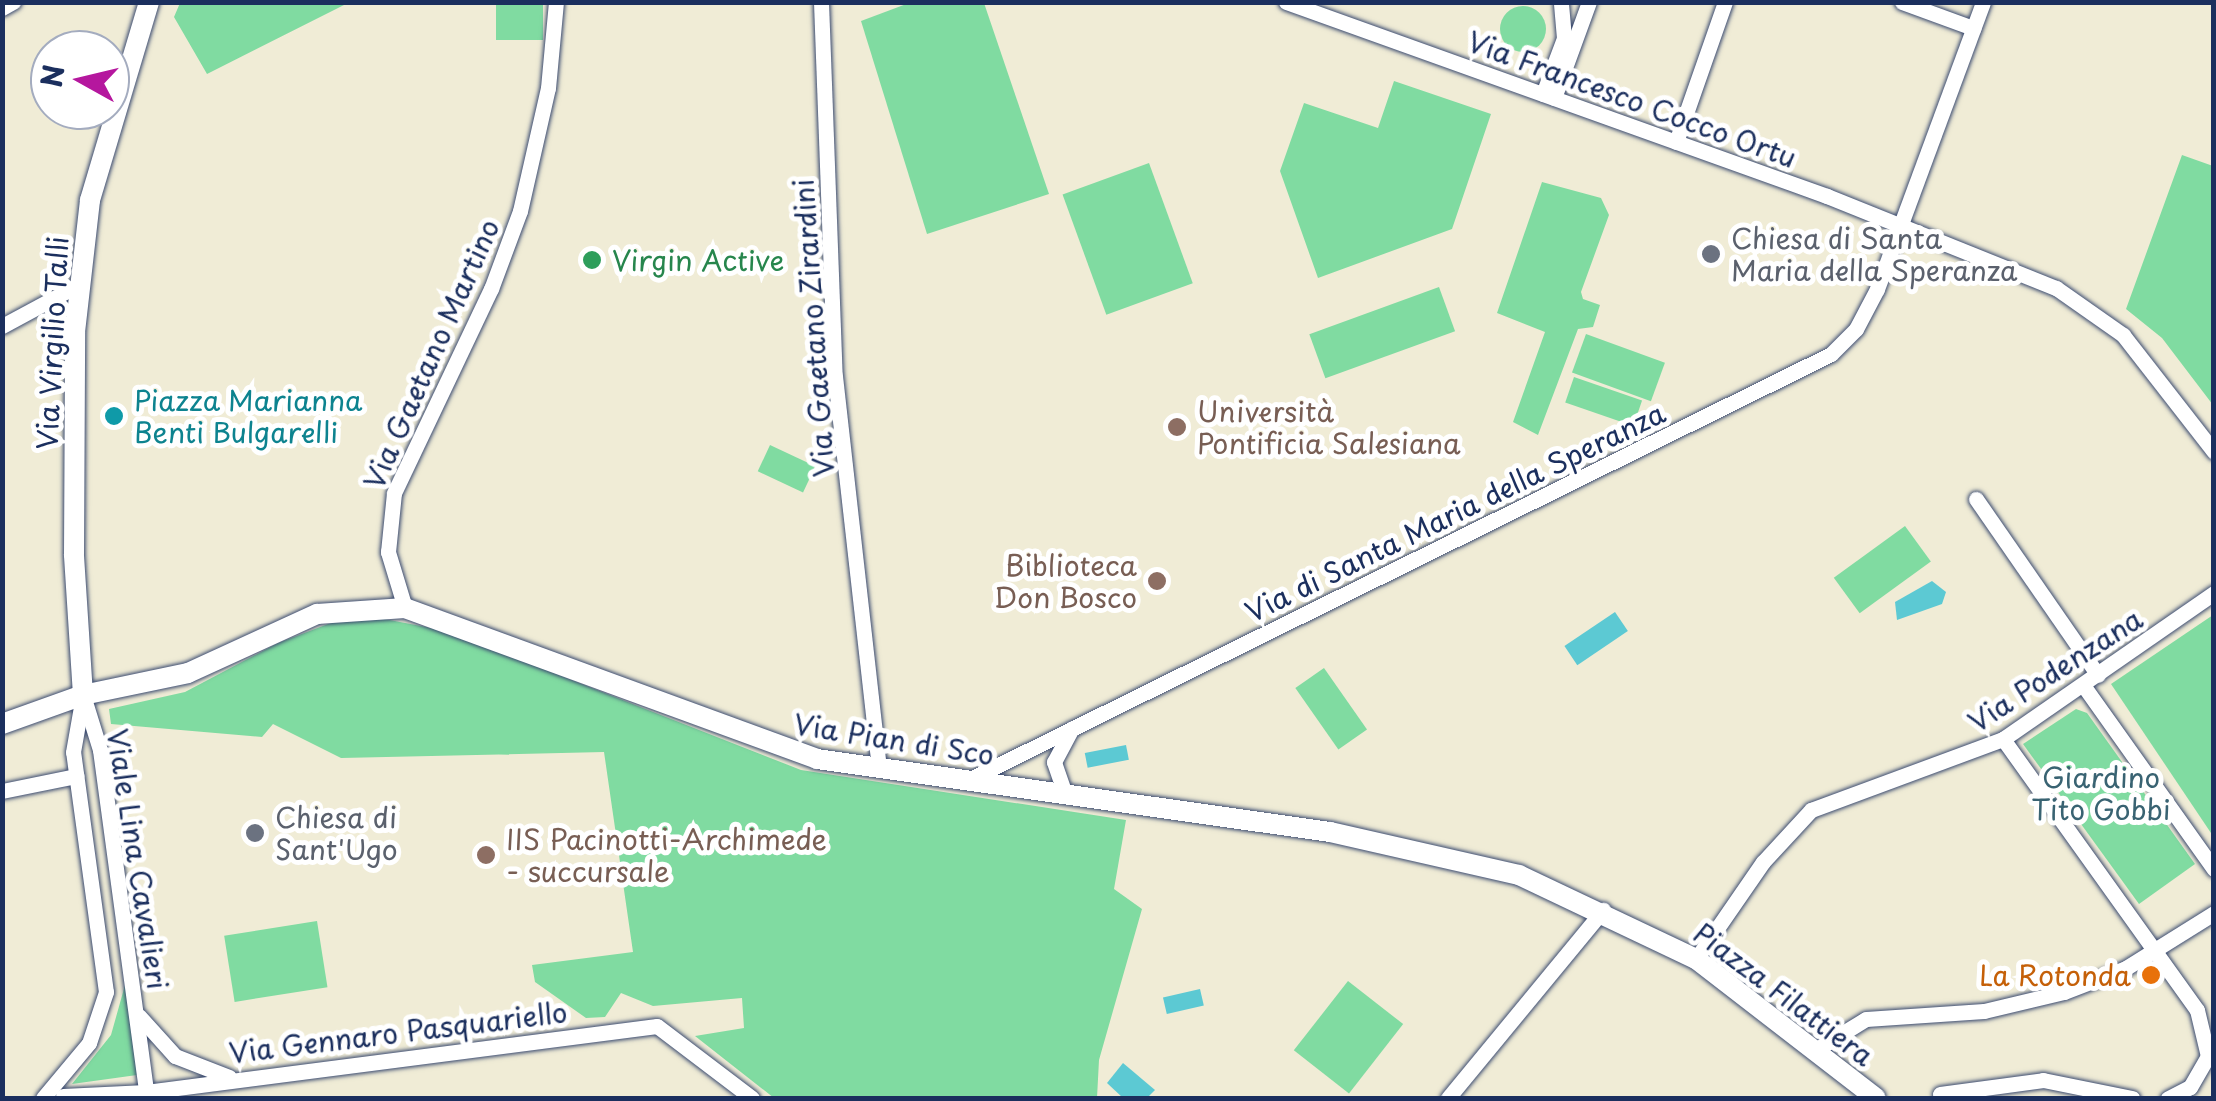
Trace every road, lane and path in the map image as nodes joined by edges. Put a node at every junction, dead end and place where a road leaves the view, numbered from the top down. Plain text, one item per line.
1 (13, 2) edge
2 (149, 2) edge
3 (556, 2) edge
4 (821, 2) edge
5 (1286, 2) edge
6 (1561, 2) edge
7 (1589, 2) edge
8 (1725, 2) edge
9 (1902, 2) edge
10 (1982, 2) edge
11 (1307, 6) edge
12 (2, 8) edge
13 (1974, 28) junction
14 (1549, 96) junction
15 (1676, 142) junction
16 (1904, 227) junction
17 (80, 284) junction
18 (2, 326) edge
19 (2214, 452) edge
20 (1976, 499) dead end
21 (2214, 593) edge
22 (405, 608) junction
23 (2098, 675) junction
24 (2083, 685) junction
25 (83, 695) junction
26 (2, 724) edge
27 (1074, 725) junction
28 (2003, 739) junction
29 (879, 769) junction
30 (76, 776) junction
31 (968, 780) junction
32 (2, 791) edge
33 (1065, 794) junction
34 (2214, 869) edge
35 (1604, 910) junction
36 (2214, 913) edge
37 (2158, 950) junction
38 (1696, 958) junction
39 (136, 1010) junction
40 (1816, 1050) junction
41 (2211, 1062) edge
42 (232, 1078) junction
43 (205, 1083) junction
44 (1940, 1094) dead end
45 (147, 1095) edge
46 (57, 1097) edge
47 (43, 1098) edge
48 (86, 1098) edge
49 (182, 1098) edge
50 (752, 1098) edge
51 (1448, 1098) edge
52 (1876, 1098) edge
53 (2132, 1098) edge
54 (2168, 1098) edge

1 - 12 street
2 - 17 street, Via Virgilio Talli
3 - 22 street, Via Gaetano Martino
4 - 29 street, Via Gaetano Zirardini
5 - 11 street, Via Francesco Cocco Ortu
6 - 14 street
7 - 14 street
8 - 15 street
9 - 13 street
10 - 13 street, Via di Santa Maria della Speranza
11 - 14 street, Via Francesco Cocco Ortu
13 - 16 street, Via di Santa Maria della Speranza
14 - 15 street, Via Francesco Cocco Ortu
15 - 16 street, Via Francesco Cocco Ortu
16 - 19 street, Via Francesco Cocco Ortu
16 - 27 street, Via di Santa Maria della Speranza
17 - 18 street
17 - 25 street, Via Virgilio Talli
20 - 23 street
21 - 23 street, Via Podenzana
22 - 25 street, Via Pian di Sco
22 - 29 street, Via Pian di Sco
23 - 24 street, Via Podenzana
24 - 28 street, Via Podenzana
24 - 34 street
25 - 26 street, Via Pian di Sco
25 - 30 street, Viale Lina Cavalieri
25 - 39 street, Viale Lina Cavalieri
27 - 31 street, Via di Santa Maria della Speranza
27 - 33 street
28 - 37 street
28 - 38 street, Via Podenzana
29 - 31 street, Via Pian di Sco
30 - 32 street
30 - 47 street, Viale Lina Cavalieri
31 - 33 street, Via Pian di Sco
33 - 35 street, Via Pian di Sco
35 - 38 street, Piazza Filattiera
35 - 51 street
36 - 37 street
37 - 40 street
37 - 41 street
38 - 40 street, Piazza Filattiera
39 - 42 street
39 - 45 street, Viale Lina Cavalieri
40 - 52 street, Piazza Filattiera
41 - 54 street
42 - 43 street, Via Gennaro Pasquariello
42 - 50 street, Via Gennaro Pasquariello
43 - 45 street, Via Gennaro Pasquariello
43 - 49 street
44 - 53 street
45 - 46 street, Via Gennaro Pasquariello
46 - 48 street

